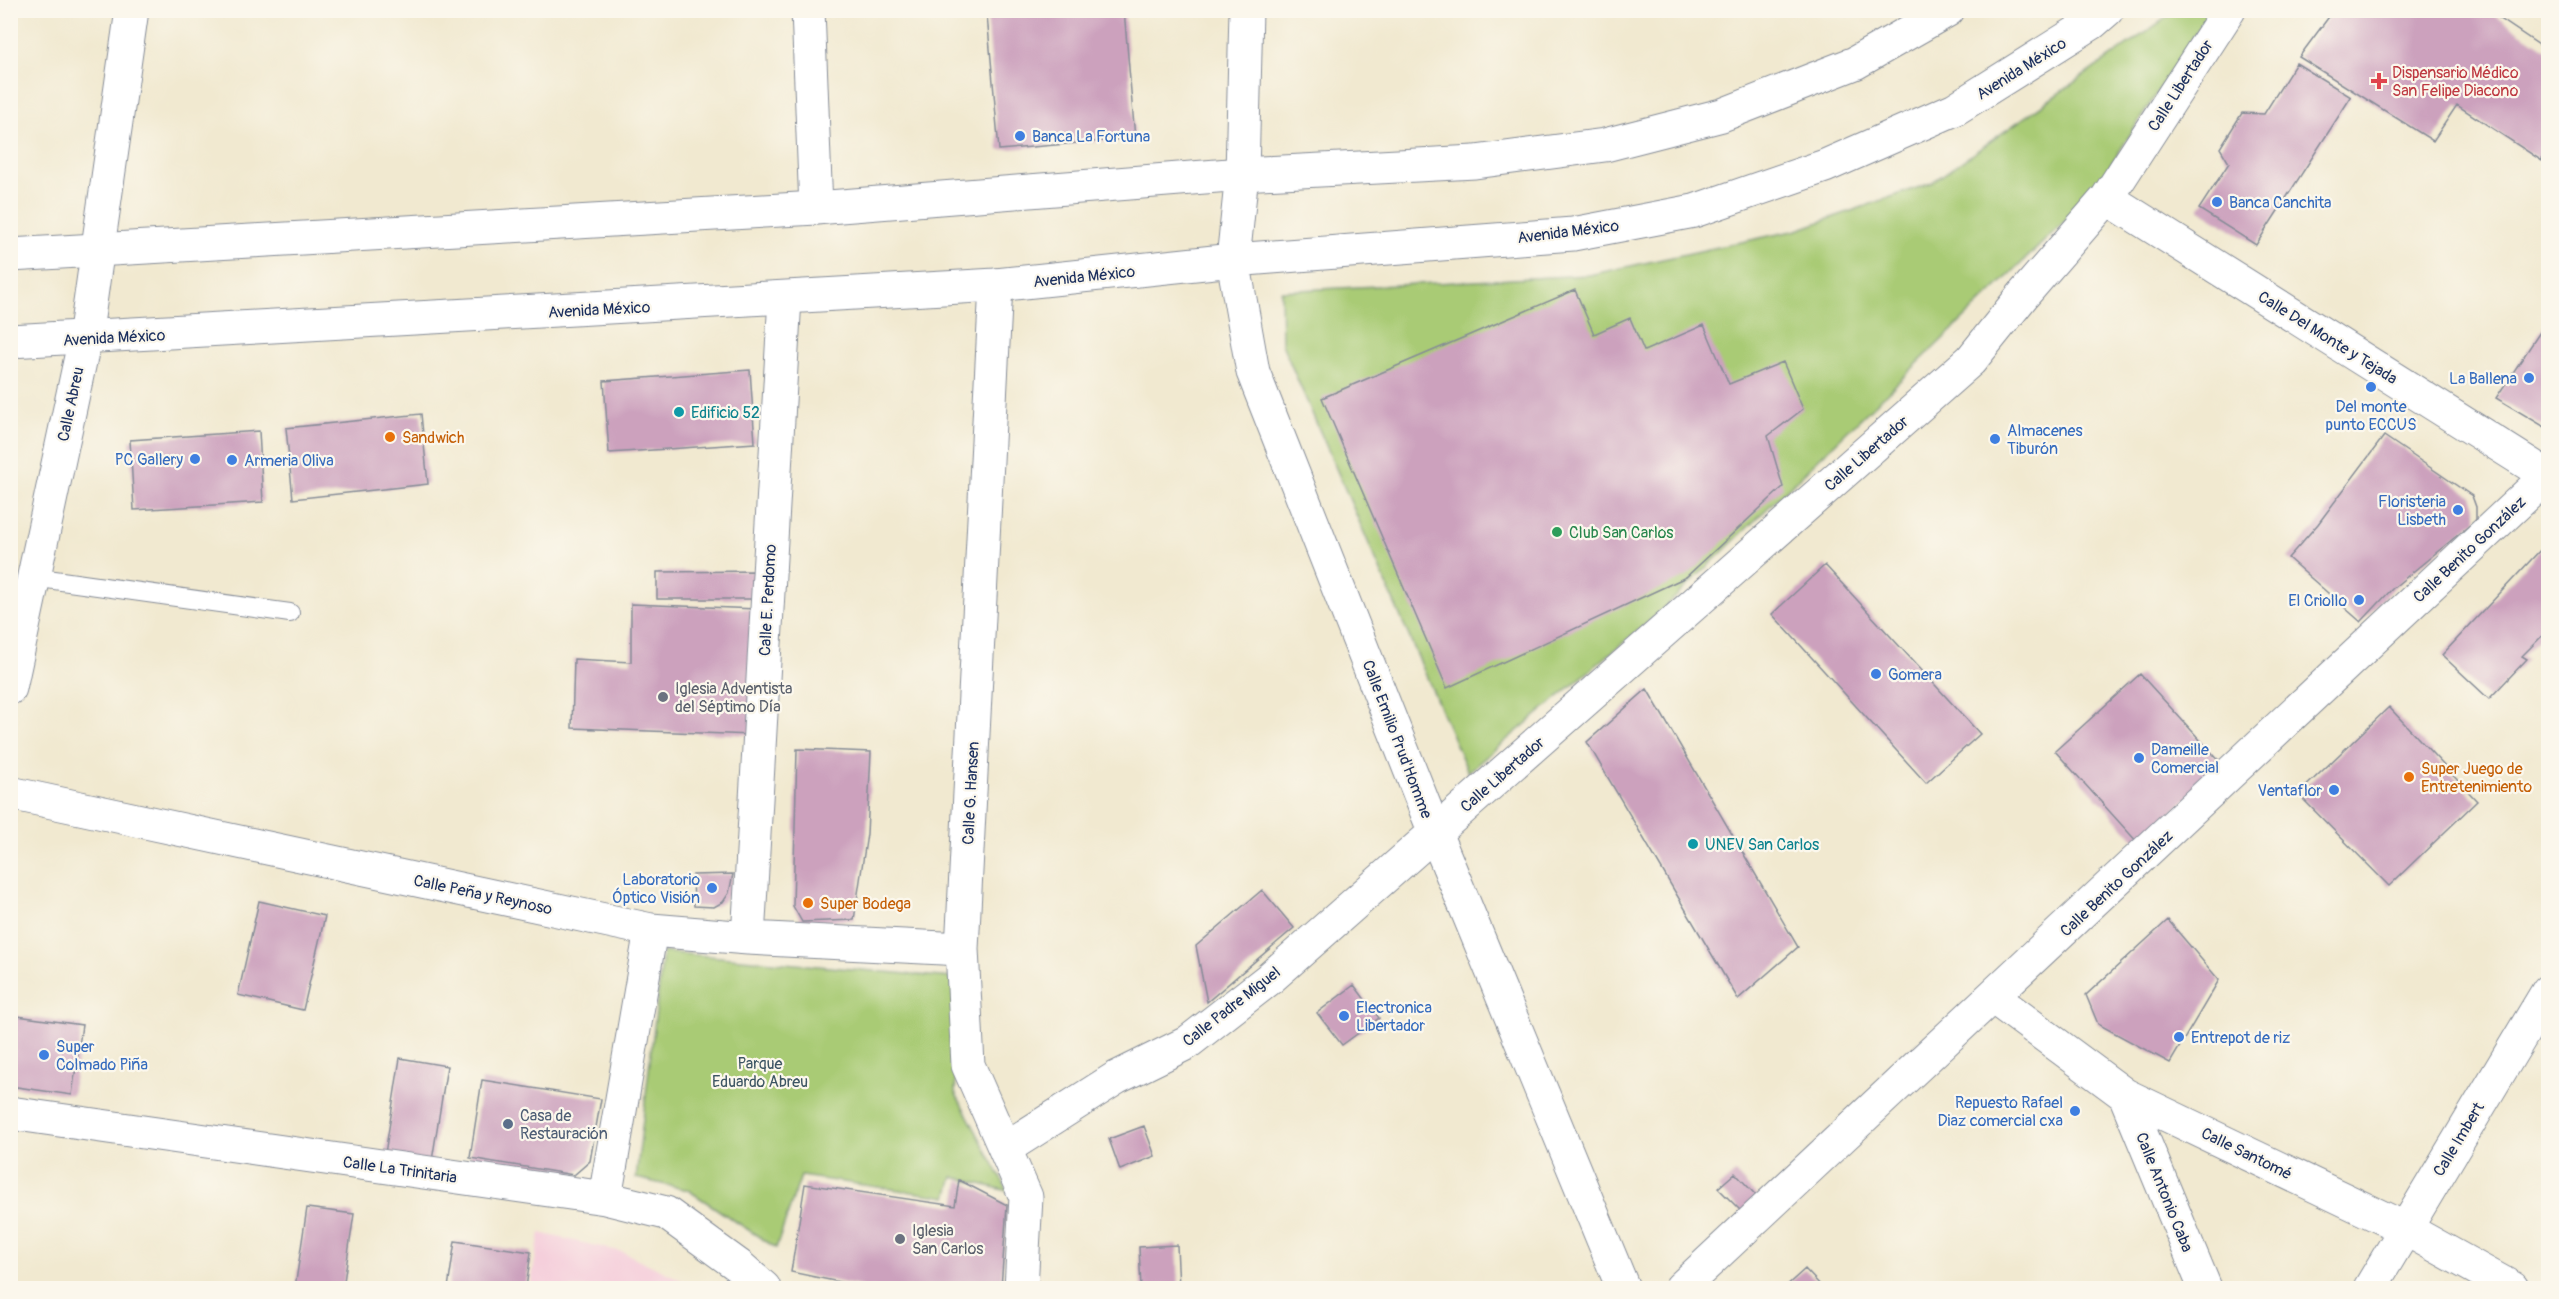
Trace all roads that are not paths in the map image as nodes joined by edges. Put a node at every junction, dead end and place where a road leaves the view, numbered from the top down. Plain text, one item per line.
1 (132, 10) edge
2 (808, 10) edge
3 (1246, 10) edge
4 (1948, 10) edge
5 (2107, 10) edge
6 (2229, 10) edge
7 (1242, 174) junction
8 (2107, 198) junction
9 (816, 208) junction
10 (96, 251) junction
11 (10, 255) edge
12 (1233, 260) junction
13 (996, 285) junction
14 (785, 298) junction
15 (85, 338) junction
16 (10, 341) edge
17 (2548, 475) edge
18 (33, 577) junction
19 (290, 613) dead end
20 (10, 688) edge
21 (10, 793) edge
22 (1435, 833) junction
23 (651, 930) junction
24 (748, 938) junction
25 (962, 950) junction
26 (2548, 991) edge
27 (1994, 998) junction
28 (2125, 1095) junction
29 (10, 1113) edge
30 (1006, 1148) junction
31 (605, 1198) junction
32 (2404, 1228) junction
33 (764, 1288) edge
34 (1021, 1288) edge
35 (1623, 1288) edge
36 (1681, 1288) edge
37 (2205, 1288) edge
38 (2370, 1288) edge
39 (2512, 1288) edge

1 - 10 street, Calle Abreu
2 - 9 street
3 - 7 street, Calle Emilio Prud'Homme
4 - 7 street
5 - 12 street, Avenida México
6 - 8 street, Calle Libertador
7 - 9 street
7 - 12 street, Calle Emilio Prud'Homme
8 - 17 street, Calle Del Monte y Tejada
8 - 22 street, Calle Libertador
9 - 10 street
10 - 11 street
10 - 15 street, Calle Abreu
12 - 13 street, Avenida México
12 - 22 street, Calle Emilio Prud'Homme
13 - 14 street, Avenida México
13 - 25 street, Calle G. Hansen
14 - 15 street, Avenida México
14 - 24 street, Calle E. Perdomo
15 - 16 street, Avenida México
15 - 18 street, Calle Abreu
17 - 27 street, Calle Benito González
18 - 19 lane
18 - 20 street, Calle Abreu
21 - 23 street, Calle Peña y Reynoso
22 - 30 street, Calle Padre Miguel
22 - 35 street, Calle Emilio Prud'Homme
23 - 24 street, Calle Peña y Reynoso
23 - 31 street
24 - 25 street, Calle Peña y Reynoso
25 - 30 street, Calle G. Hansen
26 - 32 street, Calle Imbert
27 - 28 street, Calle Santomé
27 - 36 street, Calle Benito González
28 - 32 street, Calle Santomé
28 - 37 street, Calle Antonio Caba
29 - 31 street, Calle La Trinitaria
30 - 34 street, Calle G. Hansen
31 - 33 street, Calle La Trinitaria
32 - 38 street, Calle Imbert
32 - 39 street, Calle Santomé

